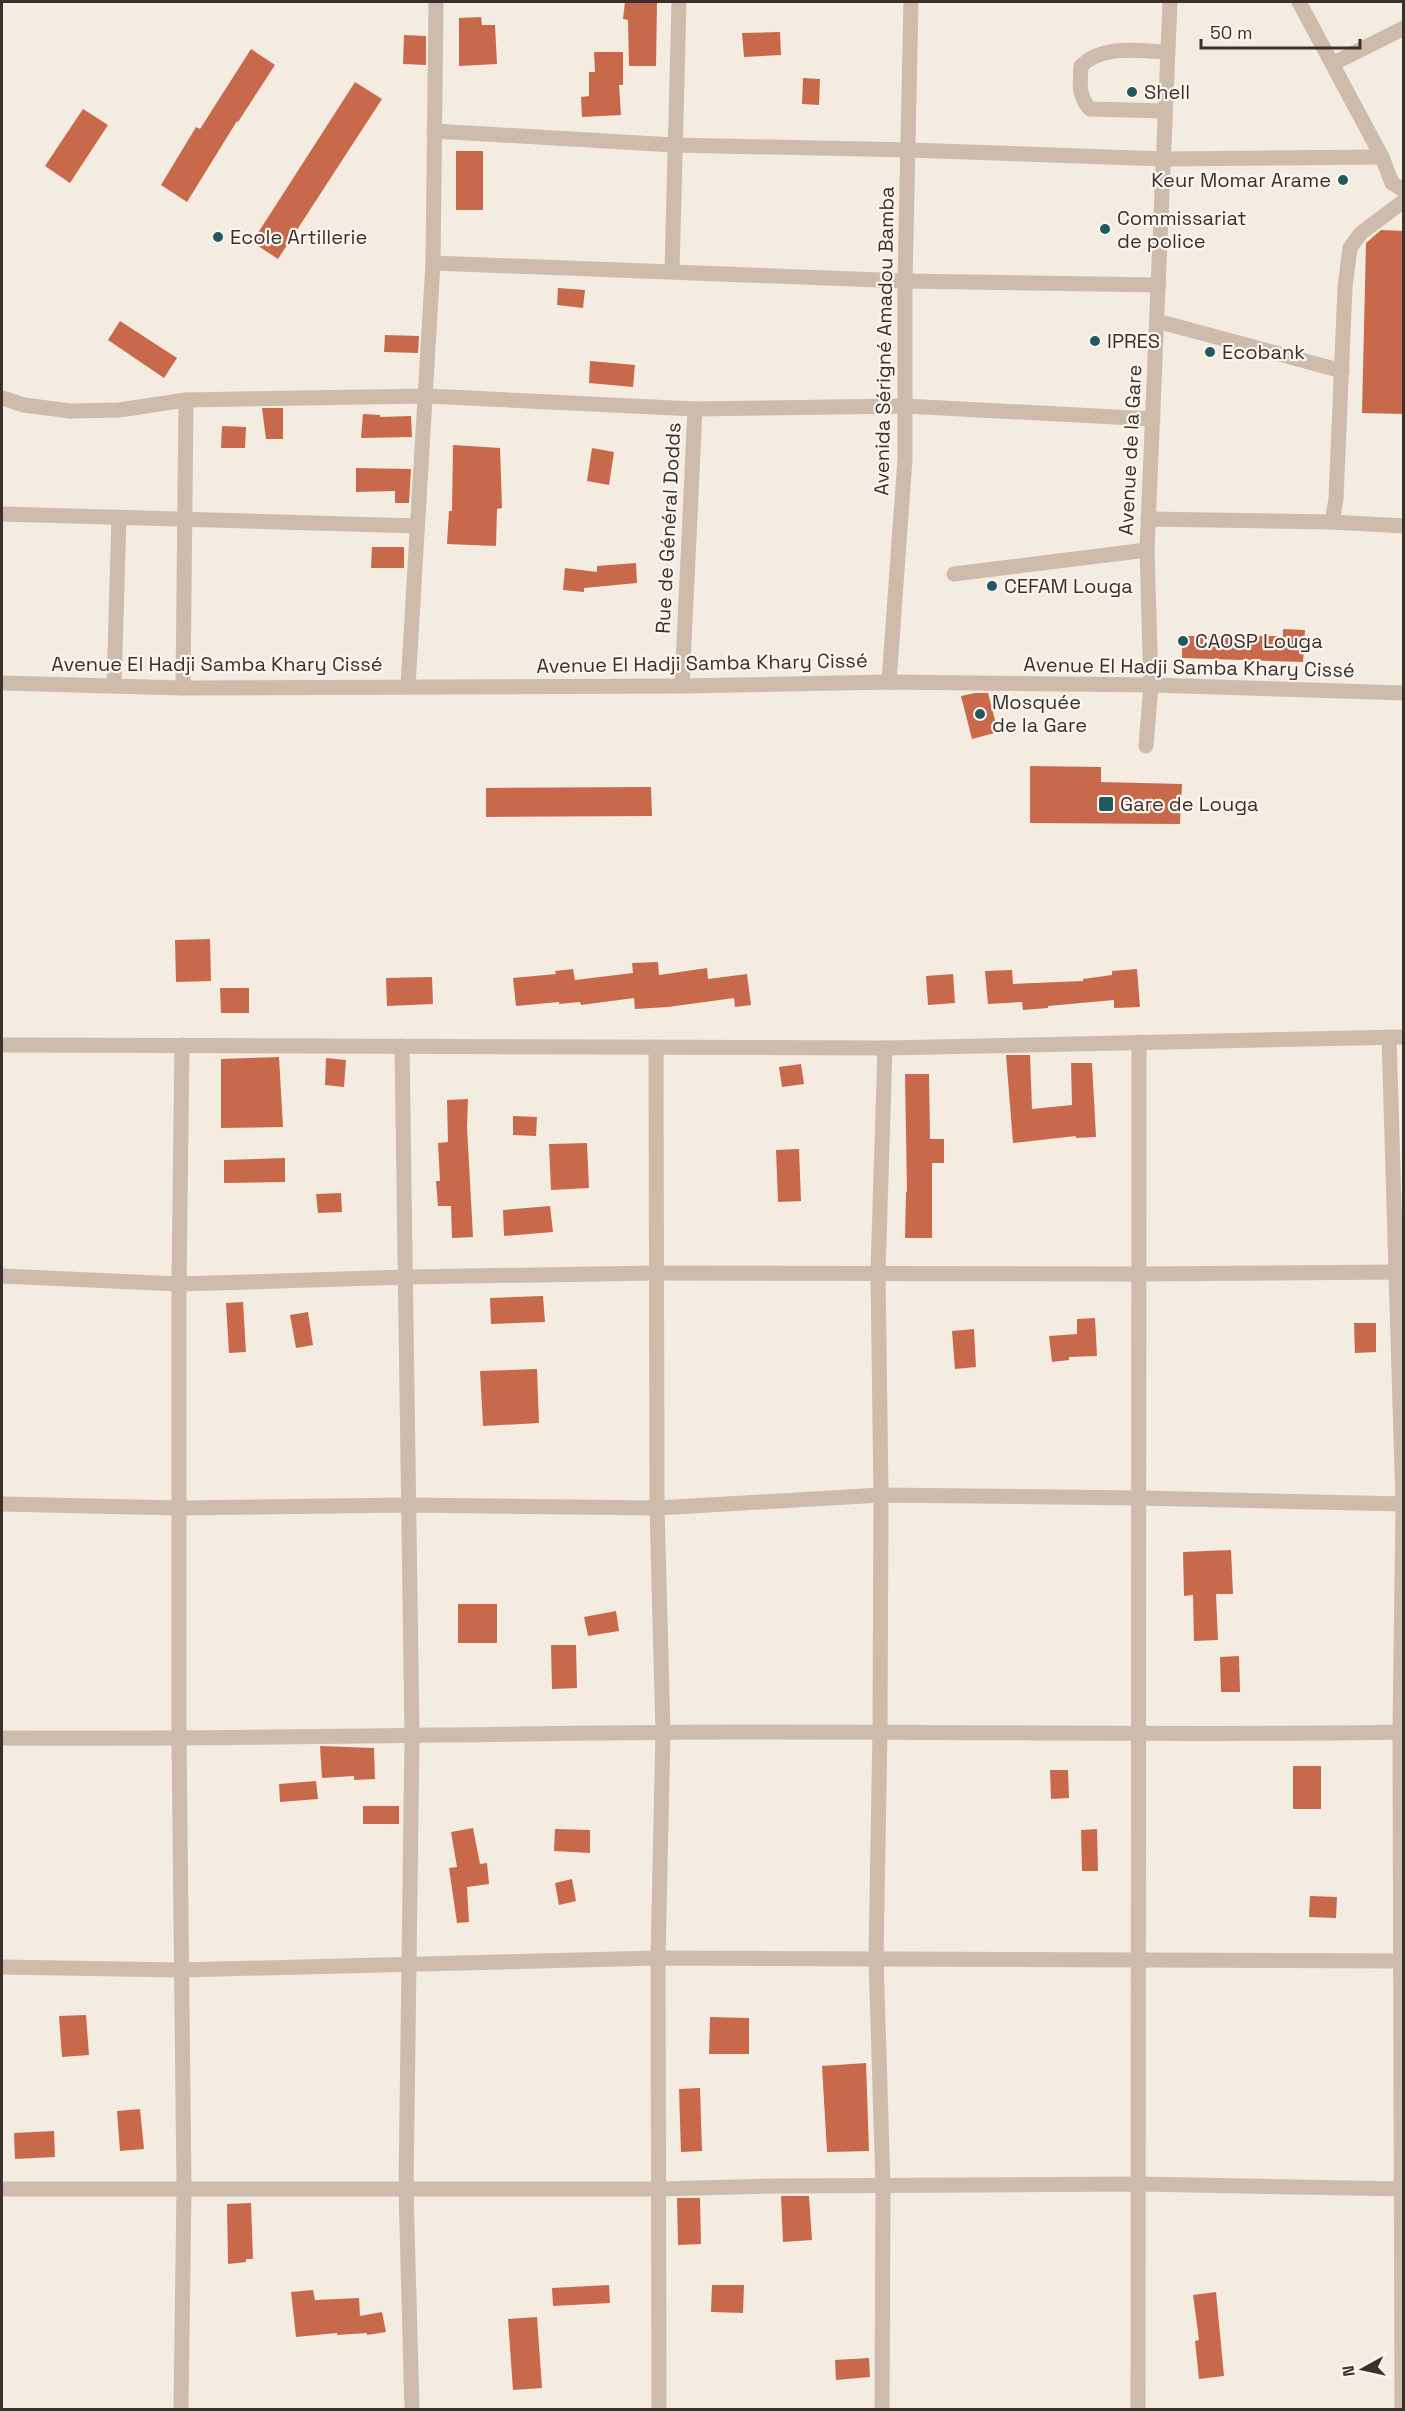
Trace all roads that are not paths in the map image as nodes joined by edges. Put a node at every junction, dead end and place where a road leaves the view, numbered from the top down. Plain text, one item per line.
1 (436, 2) edge
2 (679, 2) edge
3 (911, 2) edge
4 (1170, 2) edge
5 (1299, 2) edge
6 (1404, 28) edge
7 (1167, 52) junction
8 (1334, 63) junction
9 (1164, 111) junction
10 (434, 131) junction
11 (674, 145) junction
12 (909, 150) junction
13 (1382, 157) junction
14 (1164, 159) junction
15 (1404, 190) edge
16 (1404, 201) edge
17 (433, 263) junction
18 (672, 272) junction
19 (905, 281) junction
20 (1159, 285) junction
21 (1157, 321) junction
22 (1342, 370) junction
23 (427, 396) junction
24 (2, 398) edge
25 (186, 400) junction
26 (904, 406) junction
27 (695, 409) junction
28 (1153, 419) junction
29 (2, 514) edge
30 (119, 517) junction
31 (184, 518) junction
32 (1148, 519) junction
33 (1332, 522) junction
34 (417, 526) junction
35 (1404, 526) edge
36 (1147, 550) junction
37 (954, 574) dead end
38 (889, 682) junction
39 (2, 683) edge
40 (1151, 685) junction
41 (114, 686) junction
42 (408, 686) junction
43 (682, 686) junction
44 (183, 688) junction
45 (1404, 693) edge
46 (1146, 746) dead end
47 (1396, 1037) edge
48 (1139, 1042) junction
49 (2, 1045) edge
50 (182, 1045) junction
51 (402, 1046) junction
52 (656, 1047) junction
53 (885, 1048) junction
54 (878, 1272) junction
55 (1399, 1272) edge
56 (656, 1273) junction
57 (1140, 1274) junction
58 (2, 1276) edge
59 (407, 1277) junction
60 (179, 1284) junction
61 (881, 1496) junction
62 (1140, 1498) junction
63 (2, 1504) edge
64 (1403, 1504) edge
65 (408, 1505) junction
66 (180, 1508) junction
67 (657, 1508) junction
68 (880, 1731) junction
69 (663, 1732) junction
70 (1402, 1732) edge
71 (1140, 1734) junction
72 (412, 1736) junction
73 (2, 1738) edge
74 (179, 1739) junction
75 (658, 1958) junction
76 (876, 1958) junction
77 (1139, 1959) junction
78 (1402, 1961) edge
79 (410, 1965) junction
80 (2, 1967) edge
81 (181, 1970) junction
82 (1138, 2184) junction
83 (883, 2185) junction
84 (183, 2188) junction
85 (2, 2189) edge
86 (406, 2189) junction
87 (658, 2189) junction
88 (1403, 2189) edge
89 (181, 2409) edge
90 (412, 2409) edge
91 (659, 2409) edge
92 (882, 2409) edge
93 (1138, 2409) edge
94 (1402, 2409) edge

1 - 10 street
2 - 11 street
3 - 12 street, Avenida Sérigné Amadou Bamba
4 - 7 street, Avenue de la Gare
5 - 8 street
6 - 8 street
7 - 9 street, Avenue de la Gare
7 - 9 street
8 - 13 street
9 - 14 street, Avenue de la Gare
10 - 11 street
10 - 17 street
11 - 12 street
11 - 18 street
12 - 14 street
12 - 19 street, Avenida Sérigné Amadou Bamba
13 - 14 street
13 - 15 street
14 - 20 street, Avenue de la Gare
16 - 22 street
17 - 18 street
17 - 23 street
18 - 19 street
19 - 20 street
19 - 26 street, Avenida Sérigné Amadou Bamba
20 - 21 street, Avenue de la Gare
21 - 22 street
21 - 28 street, Avenue de la Gare
22 - 33 street
23 - 25 street
23 - 27 street
23 - 34 street
24 - 25 street
25 - 31 street
26 - 27 street
26 - 28 street
26 - 38 street, Avenida Sérigné Amadou Bamba
27 - 43 street, Rue de Général Dodds
28 - 32 street, Avenue de la Gare
29 - 30 street
30 - 31 street
30 - 41 street
31 - 34 street
31 - 44 street
32 - 33 street
32 - 36 street, Avenue de la Gare
33 - 35 street
34 - 42 street
36 - 37 street
36 - 40 street, Avenue de la Gare
38 - 40 street, Avenue El Hadji Samba Khary Cissé
38 - 43 street, Avenue El Hadji Samba Khary Cissé
39 - 41 street, Avenue El Hadji Samba Khary Cissé
40 - 45 street, Avenue El Hadji Samba Khary Cissé
40 - 46 street, Avenue de la Gare
41 - 44 street, Avenue El Hadji Samba Khary Cissé
42 - 43 street, Avenue El Hadji Samba Khary Cissé
42 - 44 street, Avenue El Hadji Samba Khary Cissé
47 - 48 street
47 - 55 street
48 - 53 street
48 - 57 street
49 - 50 street
50 - 51 street
50 - 60 street
51 - 52 street
51 - 59 street
52 - 53 street
52 - 56 street
53 - 54 street
54 - 56 street
54 - 57 street
54 - 61 street
55 - 57 street
55 - 64 street
56 - 59 street
56 - 67 street
57 - 62 street
58 - 60 street
59 - 60 street
59 - 65 street
60 - 66 street
61 - 62 street
61 - 67 street
61 - 68 street
62 - 64 street
62 - 71 street
63 - 66 street
64 - 70 street
65 - 66 street
65 - 67 street
65 - 72 street
66 - 74 street
67 - 69 street
68 - 69 street
68 - 71 street
68 - 76 street
69 - 72 street
69 - 75 street
70 - 71 street
70 - 78 street
71 - 77 street
72 - 74 street
72 - 79 street
73 - 74 street
74 - 81 street
75 - 76 street
75 - 79 street
75 - 87 street
76 - 77 street
76 - 83 street
77 - 78 street
77 - 82 street
78 - 88 street
79 - 81 street
79 - 86 street
80 - 81 street
81 - 84 street
82 - 83 street
82 - 88 street
82 - 93 street
83 - 87 street
83 - 92 street
84 - 85 street
84 - 86 street
84 - 89 street
86 - 87 street
86 - 90 street
87 - 91 street
88 - 94 street

